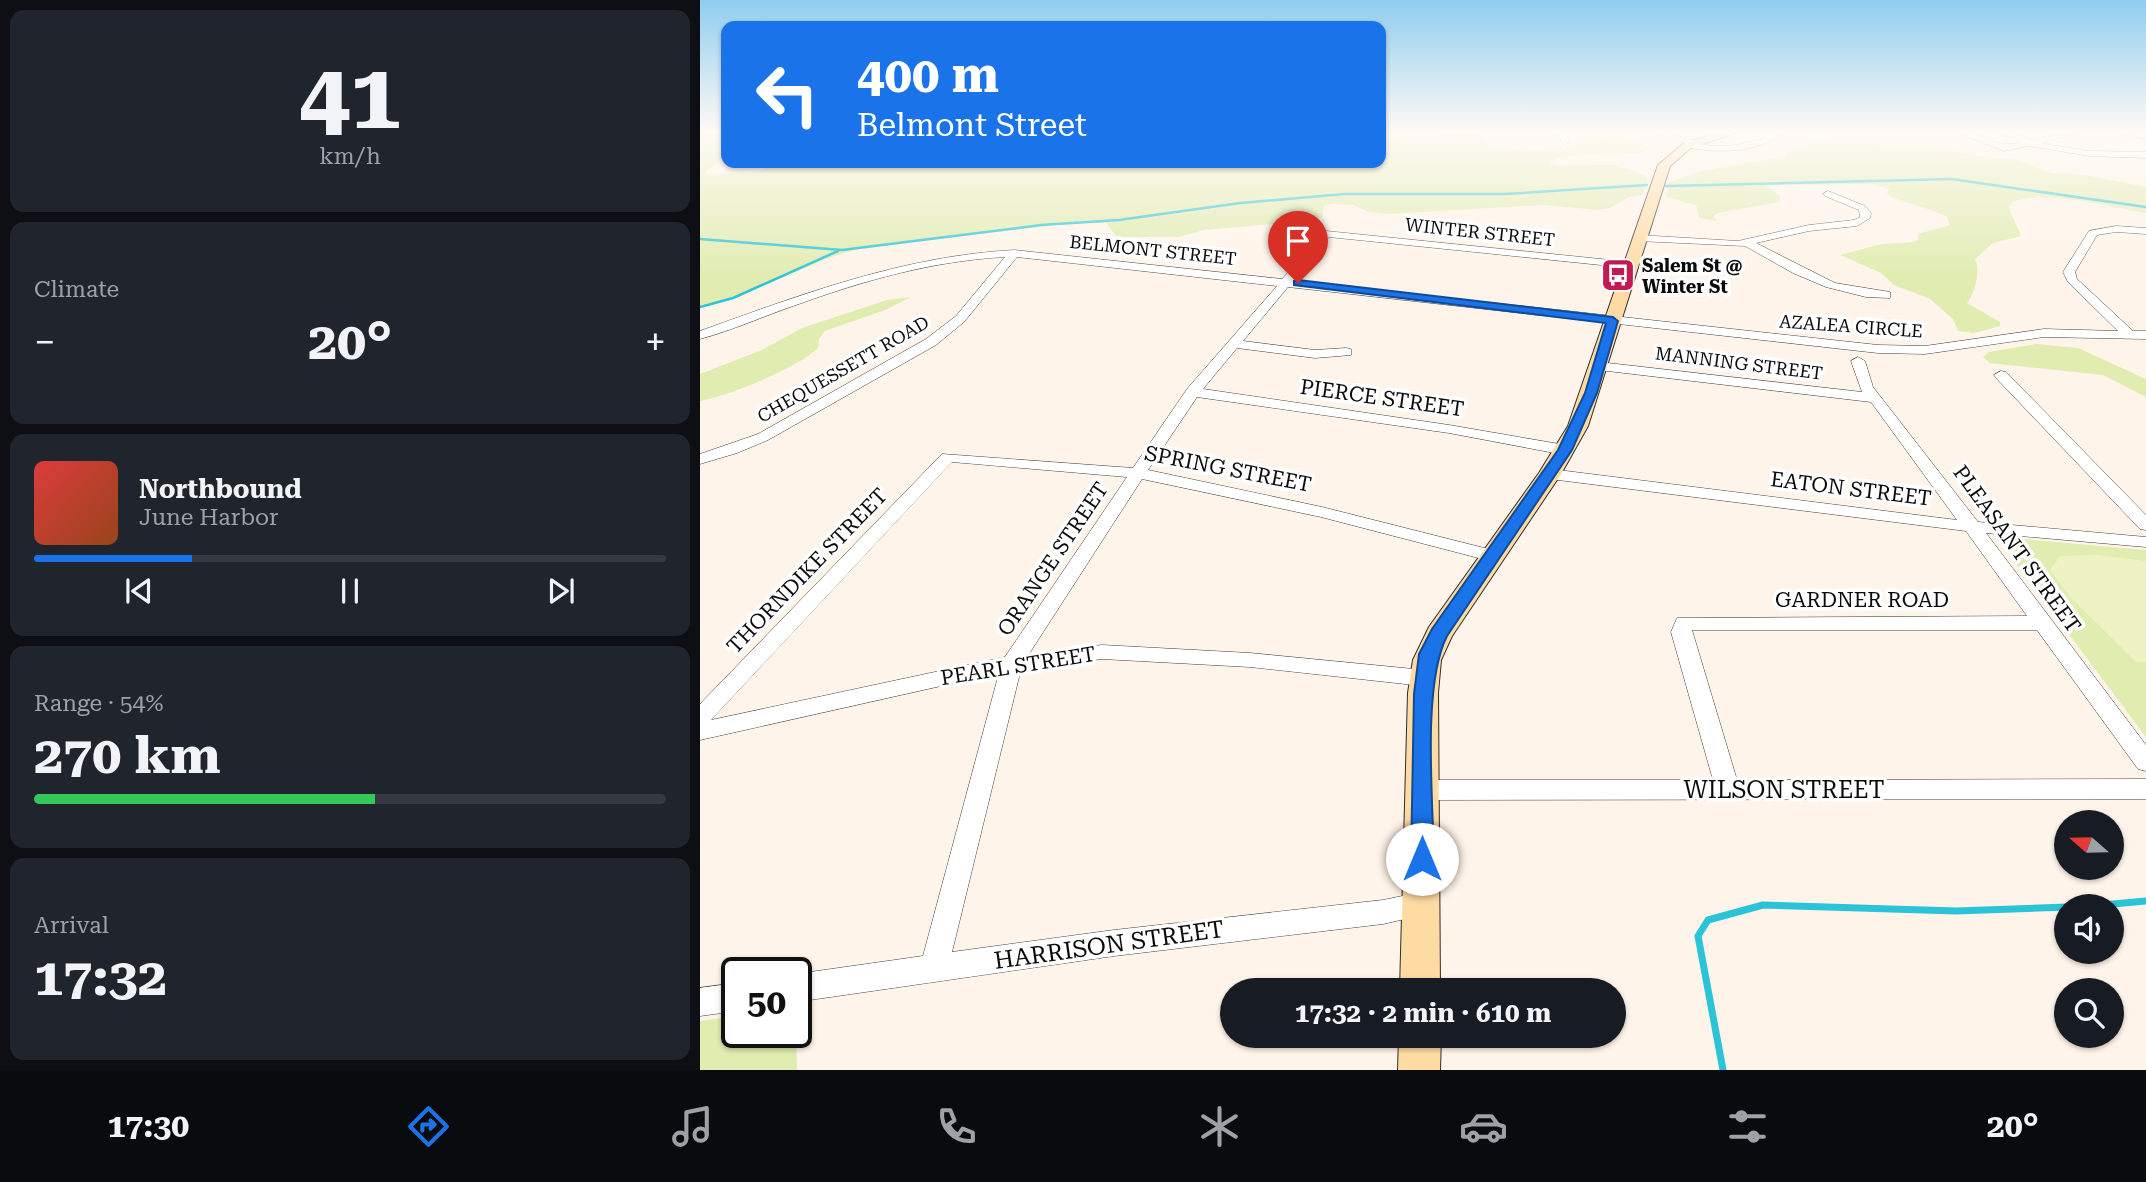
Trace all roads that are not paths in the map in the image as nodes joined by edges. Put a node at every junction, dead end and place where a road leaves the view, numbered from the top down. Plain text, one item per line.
1 (1658, 181) edge
2 (1828, 194) dead end
3 (2146, 231) edge
4 (1327, 233) joint
5 (1638, 238) junction
6 (1748, 243) junction
7 (1014, 253) junction
8 (1630, 265) junction
9 (1286, 282) junction
10 (1886, 295) dead end
11 (1613, 321) junction
12 (2128, 333) junction
13 (700, 335) edge
14 (2146, 335) edge
15 (1233, 344) junction
16 (1346, 352) dead end
17 (1858, 361) dead end
18 (1600, 366) junction
19 (2001, 375) dead end
20 (1192, 392) junction
21 (1874, 398) junction
22 (1565, 450) junction
23 (948, 457) joint
24 (700, 459) edge
25 (1137, 474) junction
26 (1550, 474) junction
27 (2146, 524) edge
28 (1973, 527) junction
29 (2146, 542) edge
30 (1494, 556) junction
31 (2043, 623) junction
32 (1012, 663) junction
33 (1424, 678) junction
34 (700, 718) edge
35 (700, 731) edge
36 (2146, 762) edge
37 (2146, 789) edge
38 (1423, 790) junction
39 (1728, 790) junction
40 (1422, 904) junction
41 (934, 968) junction
42 (1420, 978) edge
43 (812, 986) edge
44 (721, 999) edge
45 (700, 1002) edge
46 (1420, 1048) edge
47 (1419, 1070) edge

1 - 5 main road
2 - 6 street
3 - 12 street
4 - 8 street, WINTER STREET
4 - 9 street, ORANGE STREET
5 - 6 street
5 - 8 main road
6 - 10 street
7 - 9 street, BELMONT STREET
7 - 13 street, BELMONT STREET
7 - 24 street, CHEQUESSETT ROAD
8 - 11 main road
9 - 11 street, BELMONT STREET
9 - 15 street, ORANGE STREET
11 - 12 street, AZALEA CIRCLE
11 - 18 main road
12 - 14 street, AZALEA CIRCLE
15 - 16 street
15 - 20 street, ORANGE STREET
17 - 21 street, PLEASANT STREET
18 - 21 street, MANNING STREET
18 - 22 main road
19 - 27 street
20 - 22 street, PIERCE STREET
20 - 25 street, ORANGE STREET
21 - 28 street, PLEASANT STREET
22 - 26 main road
23 - 25 street, SPRING STREET
23 - 34 street, THORNDIKE STREET
25 - 30 street, SPRING STREET
25 - 32 street, ORANGE STREET
26 - 28 street, EATON STREET
26 - 30 main road
28 - 29 street, EATON STREET
28 - 31 street, PLEASANT STREET
30 - 33 main road
31 - 36 street, PLEASANT STREET
31 - 39 street, GARDNER ROAD
32 - 33 street, PEARL STREET
32 - 35 street, PEARL STREET
32 - 41 street, ORANGE STREET
33 - 38 main road
37 - 39 street, WILSON STREET
38 - 39 street, WILSON STREET
38 - 40 main road
40 - 41 street, HARRISON STREET
40 - 42 main road
41 - 43 street, HARRISON STREET
44 - 45 street
46 - 47 main road

